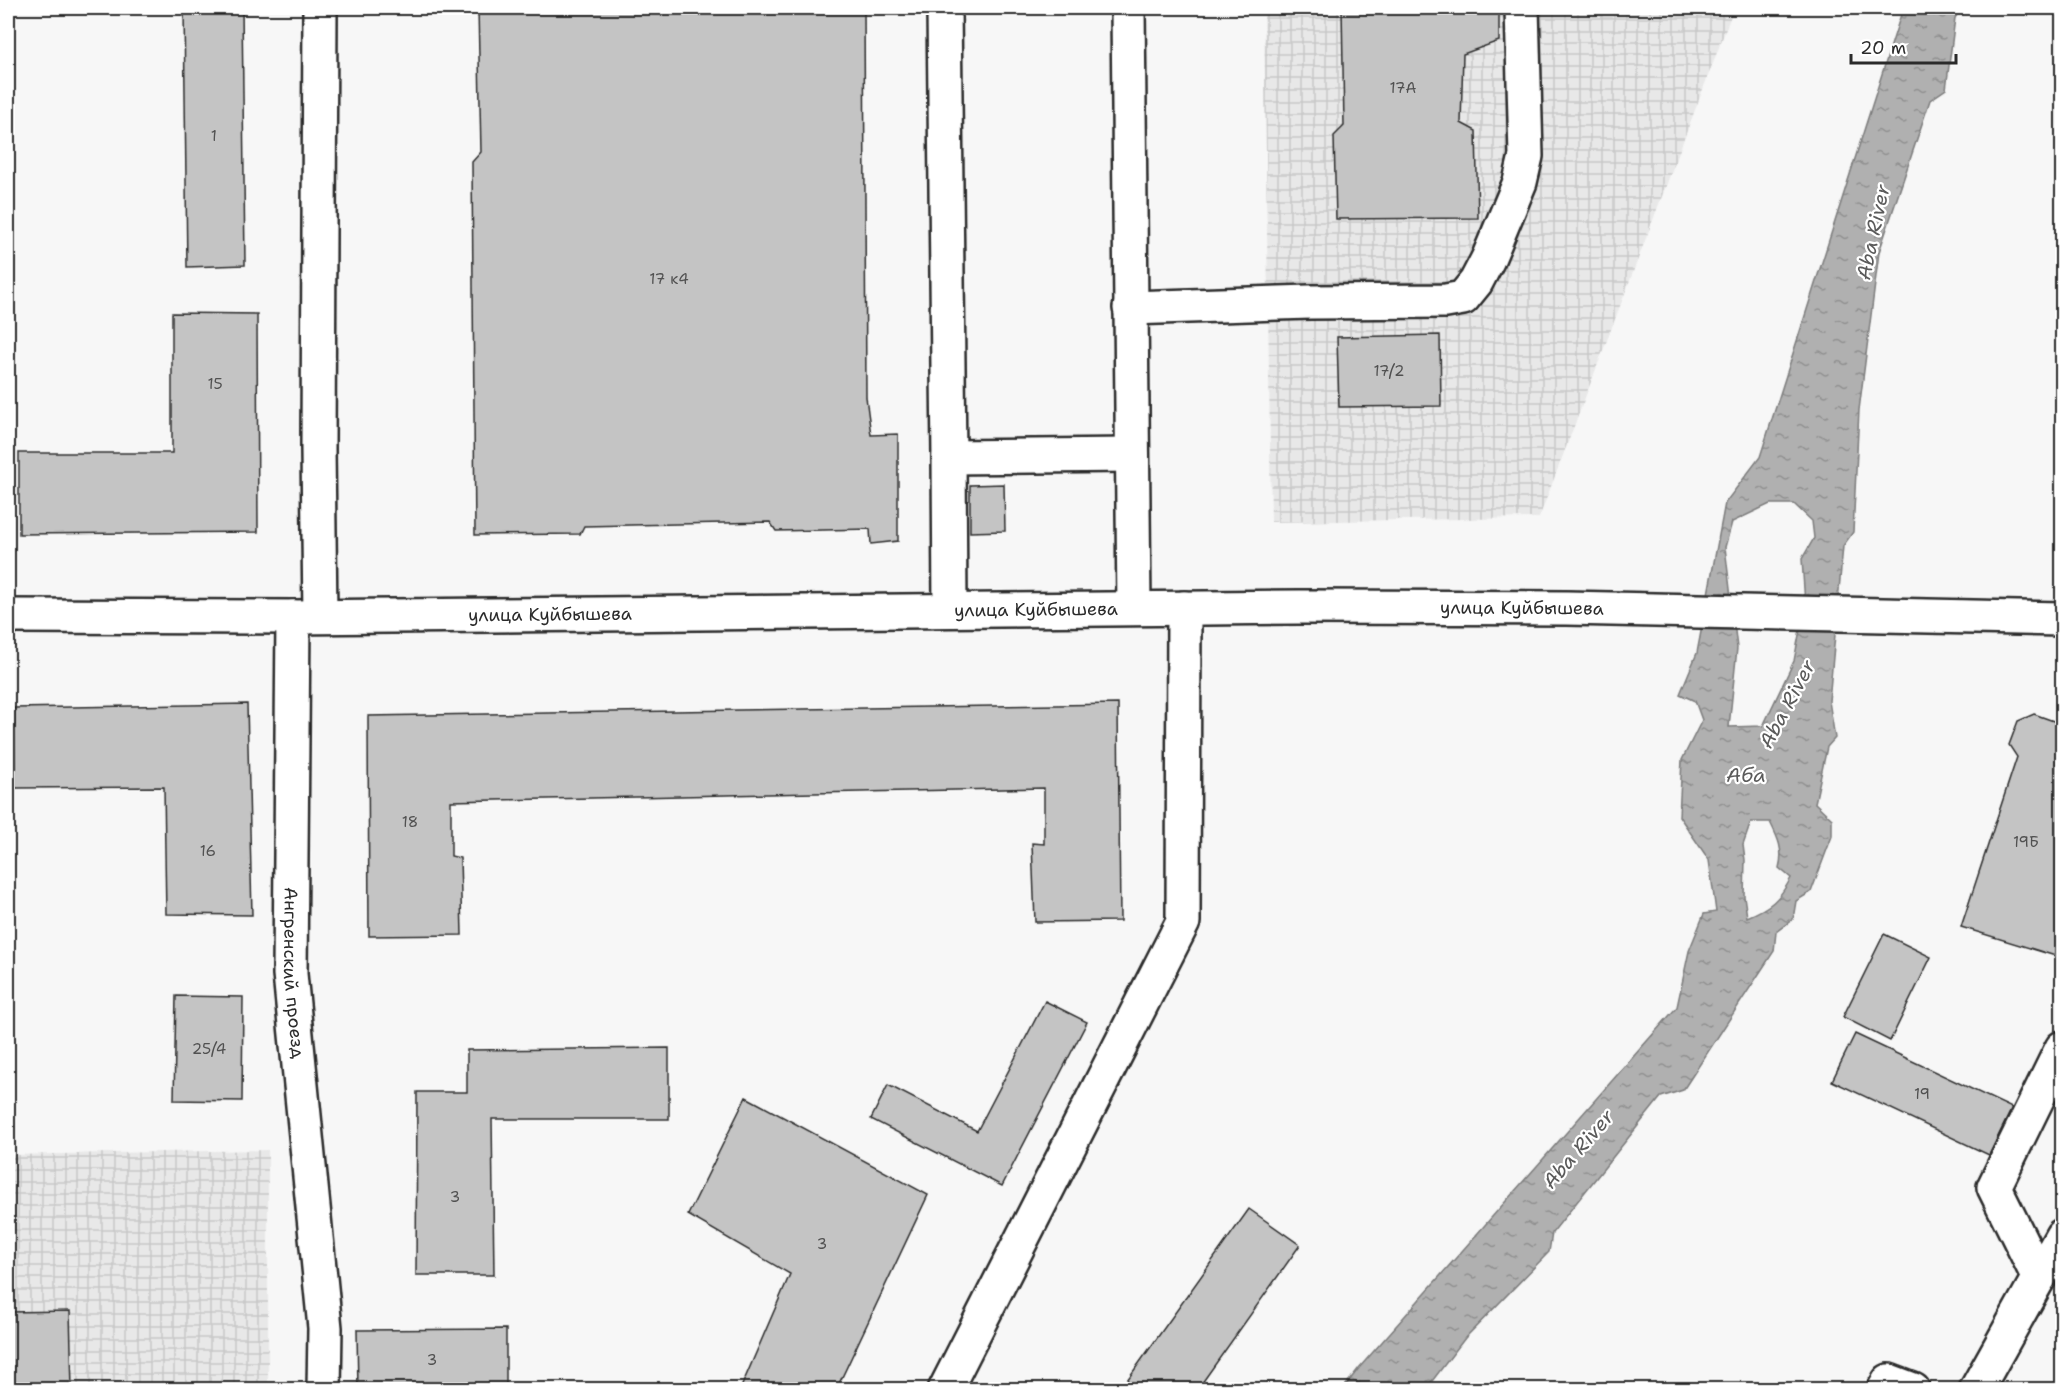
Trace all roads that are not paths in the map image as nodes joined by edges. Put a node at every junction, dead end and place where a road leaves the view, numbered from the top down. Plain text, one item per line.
1 (320, 8) edge
2 (944, 8) edge
3 (1128, 8) edge
4 (1522, 8) edge
5 (1130, 308) junction
6 (1132, 455) junction
7 (949, 457) junction
8 (1134, 608) junction
9 (1184, 608) junction
10 (950, 609) junction
11 (8, 616) edge
12 (306, 616) junction
13 (2062, 619) edge
14 (2062, 1048) edge
15 (2062, 1236) edge
16 (2039, 1278) junction
17 (324, 1389) edge
18 (945, 1389) edge
19 (1884, 1389) edge
20 (1913, 1389) edge
21 (1976, 1389) edge

1 - 12 main road, Ангренский проезд
2 - 7 main road
3 - 5 main road
4 - 5 main road
5 - 6 main road
6 - 7 main road
6 - 8 main road
7 - 10 main road
8 - 9 main road, улица Куйбышева
8 - 10 main road, улица Куйбышева
9 - 13 main road, улица Куйбышева
9 - 18 main road
10 - 12 main road, улица Куйбышева
11 - 12 main road, улица Куйбышева
12 - 17 main road, Ангренский проезд
14 - 16 main road
15 - 16 main road
16 - 21 main road
19 - 20 main road

